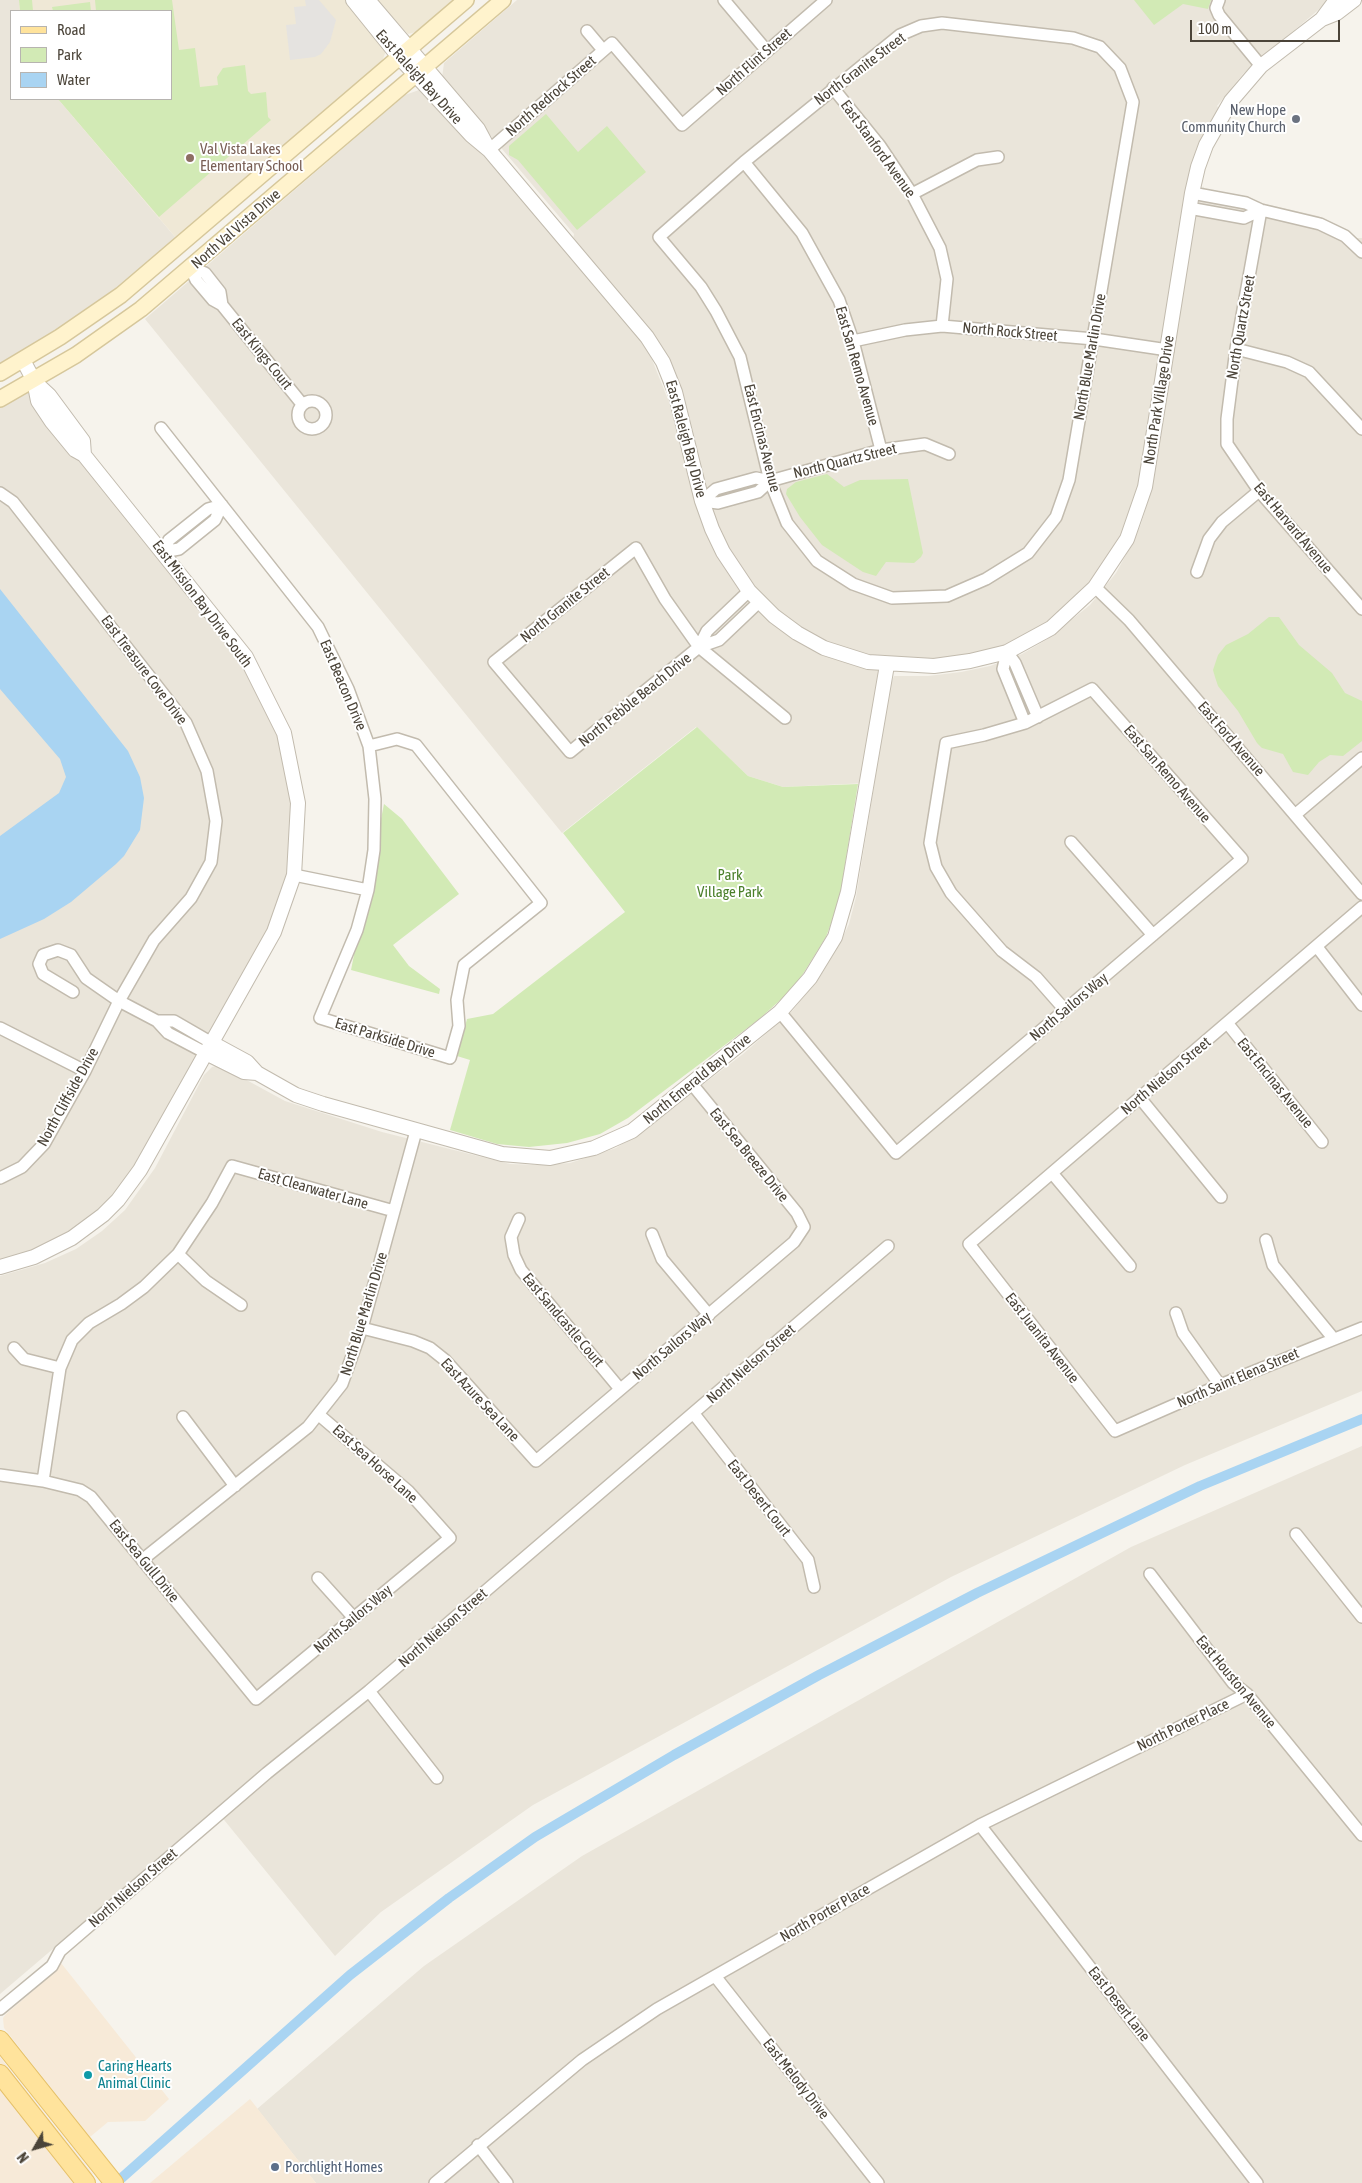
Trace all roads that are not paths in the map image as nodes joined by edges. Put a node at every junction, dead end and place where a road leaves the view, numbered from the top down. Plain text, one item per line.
1 (353, 0) edge
2 (368, 0) edge
3 (466, 0) edge
4 (502, 0) edge
5 (724, 0) edge
6 (826, 0) edge
7 (1336, 0) edge
8 (1354, 0) edge
9 (1217, 4) edge
10 (1322, 18) junction
11 (587, 31) dead end
12 (608, 47) junction
13 (767, 51) junction
14 (404, 53) junction
15 (1261, 66) junction
16 (421, 70) junction
17 (833, 88) junction
18 (1133, 102) joint
19 (489, 150) junction
20 (998, 157) dead end
21 (744, 162) junction
22 (1192, 193) junction
23 (912, 194) junction
24 (1189, 208) junction
25 (1261, 210) junction
26 (659, 237) joint
27 (1361, 249) edge
28 (190, 267) junction
29 (942, 326) junction
30 (1094, 339) junction
31 (854, 341) junction
32 (1236, 349) junction
33 (1168, 350) junction
34 (23, 360) junction
35 (0, 373) edge
36 (34, 381) junction
37 (0, 399) edge
38 (302, 404) dead end
39 (161, 428) dead end
40 (1362, 429) edge
41 (1227, 444) joint
42 (881, 450) junction
43 (949, 454) dead end
44 (770, 481) junction
45 (1259, 491) junction
46 (0, 493) edge
47 (702, 501) junction
48 (222, 505) junction
49 (162, 552) junction
50 (1197, 572) dead end
51 (986, 579) joint
52 (1095, 587) junction
53 (749, 591) junction
54 (760, 601) junction
55 (1362, 609) edge
56 (699, 647) junction
57 (1007, 652) junction
58 (887, 665) junction
59 (1038, 717) junction
60 (785, 718) dead end
61 (1025, 723) junction
62 (369, 746) junction
63 (570, 752) joint
64 (1362, 758) edge
65 (1296, 814) junction
66 (1071, 842) dead end
67 (1242, 859) joint
68 (294, 874) junction
69 (368, 890) junction
70 (1362, 894) edge
71 (1362, 907) edge
72 (1154, 935) junction
73 (1317, 947) junction
74 (72, 992) dead end
75 (119, 1001) junction
76 (1362, 1005) edge
77 (1066, 1010) junction
78 (780, 1012) junction
79 (1228, 1024) junction
80 (0, 1028) edge
81 (209, 1048) junction
82 (450, 1058) joint
83 (85, 1071) junction
84 (692, 1084) junction
85 (1140, 1098) junction
86 (416, 1131) junction
87 (1322, 1142) dead end
88 (1052, 1172) junction
89 (0, 1178) edge
90 (1221, 1197) dead end
91 (394, 1212) junction
92 (519, 1219) dead end
93 (804, 1227) joint
94 (652, 1234) dead end
95 (1266, 1240) dead end
96 (969, 1244) joint
97 (888, 1246) dead end
98 (178, 1254) junction
99 (1130, 1266) dead end
100 (0, 1267) edge
101 (241, 1305) dead end
102 (1176, 1313) dead end
103 (709, 1315) junction
104 (362, 1328) junction
105 (1362, 1328) edge
106 (1333, 1338) junction
107 (14, 1348) dead end
108 (60, 1368) junction
109 (1220, 1385) junction
110 (620, 1389) junction
111 (694, 1414) junction
112 (319, 1415) junction
113 (183, 1417) dead end
114 (1115, 1431) joint
115 (536, 1461) joint
116 (0, 1475) edge
117 (43, 1481) junction
118 (235, 1486) junction
119 (1296, 1534) dead end
120 (450, 1538) joint
121 (142, 1560) junction
122 (1150, 1574) dead end
123 (318, 1578) dead end
124 (814, 1586) dead end
125 (1361, 1613) edge
126 (354, 1618) junction
127 (369, 1691) junction
128 (1247, 1694) junction
129 (256, 1699) joint
130 (437, 1778) dead end
131 (1358, 1822) edge
132 (980, 1825) junction
133 (1362, 1835) edge
134 (714, 1976) junction
135 (0, 2009) edge
136 (0, 2040) edge
137 (0, 2074) edge
138 (478, 2145) junction
139 (109, 2177) edge
140 (86, 2183) edge
141 (435, 2183) edge
142 (507, 2183) edge
143 (878, 2183) edge
144 (1257, 2183) edge

1 - 14 street, East Raleigh Bay Drive
2 - 14 street, East Raleigh Bay Drive
3 - 14 main road, North Val Vista Drive
4 - 16 main road, North Val Vista Drive
5 - 13 street
6 - 13 street, North Flint Street
7 - 10 street, North Park Village Drive
8 - 10 street, North Park Village Drive
9 - 15 street
10 - 15 street, North Park Village Drive
11 - 12 street
12 - 13 street, North Flint Street
12 - 19 street, North Redrock Street
14 - 16 street, East Raleigh Bay Drive
14 - 34 main road, North Val Vista Drive
15 - 22 street, North Park Village Drive
16 - 19 street, East Raleigh Bay Drive
16 - 28 main road, North Val Vista Drive
17 - 18 street, North Granite Street
17 - 21 street, North Granite Street
17 - 23 street, East Stanford Avenue
18 - 30 street, North Blue Marlin Drive
19 - 47 street, East Raleigh Bay Drive
20 - 23 street
21 - 26 street, North Granite Street
21 - 31 street, East San Remo Avenue
22 - 24 street, North Park Village Drive
22 - 25 street
23 - 29 street, East Stanford Avenue
24 - 25 street
24 - 33 street, North Park Village Drive
25 - 27 street
25 - 32 street, North Quartz Street
26 - 44 street, East Encinas Avenue
28 - 36 main road, North Val Vista Drive
28 - 38 street, East Kings Court
29 - 30 street, North Rock Street
29 - 31 street, North Rock Street
30 - 33 street, North Rock Street
30 - 51 street, North Blue Marlin Drive
31 - 42 street, East San Remo Avenue
32 - 40 street
32 - 41 street, North Quartz Street
33 - 52 street, North Park Village Drive
34 - 35 main road, North Val Vista Drive
34 - 36 street, East Mission Bay Drive South
36 - 37 main road, North Val Vista Drive
36 - 49 street, East Mission Bay Drive South
39 - 48 street, East Beacon Drive
41 - 45 street, East Harvard Avenue
42 - 43 street, North Quartz Street
42 - 44 street, North Quartz Street
44 - 47 street, North Quartz Street
44 - 51 street, East Encinas Avenue
45 - 50 street
45 - 55 street, East Harvard Avenue
46 - 75 street, East Treasure Cove Drive
47 - 53 street, East Raleigh Bay Drive
48 - 49 street
48 - 62 street, East Beacon Drive
49 - 68 street, East Mission Bay Drive South
52 - 57 street, North Park Village Drive
52 - 65 street, East Ford Avenue
53 - 54 street, East Raleigh Bay Drive
53 - 56 street, North Pebble Beach Drive
54 - 56 street, North Pebble Beach Drive
54 - 58 street, East Raleigh Bay Drive
56 - 60 street
56 - 63 street, North Pebble Beach Drive
56 - 63 street, North Granite Street
57 - 58 street, North Park Village Drive
57 - 59 street
57 - 61 street
58 - 78 street, North Emerald Bay Drive
59 - 61 street
59 - 67 street, East San Remo Avenue
61 - 77 street
62 - 69 street
62 - 82 street, East Beacon Drive
64 - 65 street
65 - 70 street, East Ford Avenue
66 - 72 street
67 - 72 street, North Sailors Way
68 - 69 street
68 - 81 street, East Mission Bay Drive South
69 - 82 street, East Parkside Drive
71 - 73 street, North Nielson Street
72 - 77 street, North Sailors Way
73 - 76 street
73 - 79 street, North Nielson Street
74 - 75 street, North Emerald Bay Drive
75 - 81 street, North Emerald Bay Drive
75 - 83 street, North Cliffside Drive
77 - 78 street, North Sailors Way
78 - 84 street, North Emerald Bay Drive
79 - 85 street, North Nielson Street
79 - 87 street, East Encinas Avenue
80 - 83 street
81 - 86 street, North Emerald Bay Drive
81 - 100 street, East Mission Bay Drive South
83 - 89 street, North Cliffside Drive
84 - 86 street, North Emerald Bay Drive
84 - 93 street, East Sea Breeze Drive
85 - 88 street, North Nielson Street
85 - 90 street
86 - 91 street, North Blue Marlin Drive
88 - 96 street, North Nielson Street
88 - 99 street
91 - 98 street, East Clearwater Lane
91 - 104 street, North Blue Marlin Drive
92 - 110 street, East Sandcastle Court
93 - 103 street, North Sailors Way
94 - 103 street
95 - 106 street
96 - 114 street, East Juanita Avenue
97 - 111 street, North Nielson Street
98 - 101 street
98 - 108 street
102 - 109 street
103 - 110 street, North Sailors Way
104 - 112 street, North Blue Marlin Drive
104 - 115 street, East Azure Sea Lane
105 - 106 street, North Saint Elena Street
106 - 109 street, North Saint Elena Street
107 - 108 street
108 - 117 street
109 - 114 street, North Saint Elena Street
110 - 115 street, North Sailors Way
111 - 124 street, East Desert Court
111 - 127 street, North Nielson Street
112 - 118 street, North Blue Marlin Drive
112 - 120 street, East Sea Horse Lane
113 - 118 street
116 - 117 street, East Sea Gull Drive
117 - 121 street, East Sea Gull Drive
118 - 121 street, North Blue Marlin Drive
119 - 125 street
120 - 126 street, North Sailors Way
121 - 129 street, East Sea Gull Drive
122 - 128 street, East Houston Avenue
123 - 126 street
126 - 129 street, North Sailors Way
127 - 130 street
127 - 135 street, North Nielson Street
128 - 131 street, East Houston Avenue
128 - 132 street, North Porter Place
131 - 133 street, East Houston Avenue
132 - 134 street, North Porter Place
132 - 144 street, East Desert Lane
134 - 138 street, North Porter Place
134 - 143 street, East Melody Drive
136 - 139 main road
137 - 140 main road
138 - 141 street, North Porter Place
138 - 142 street

